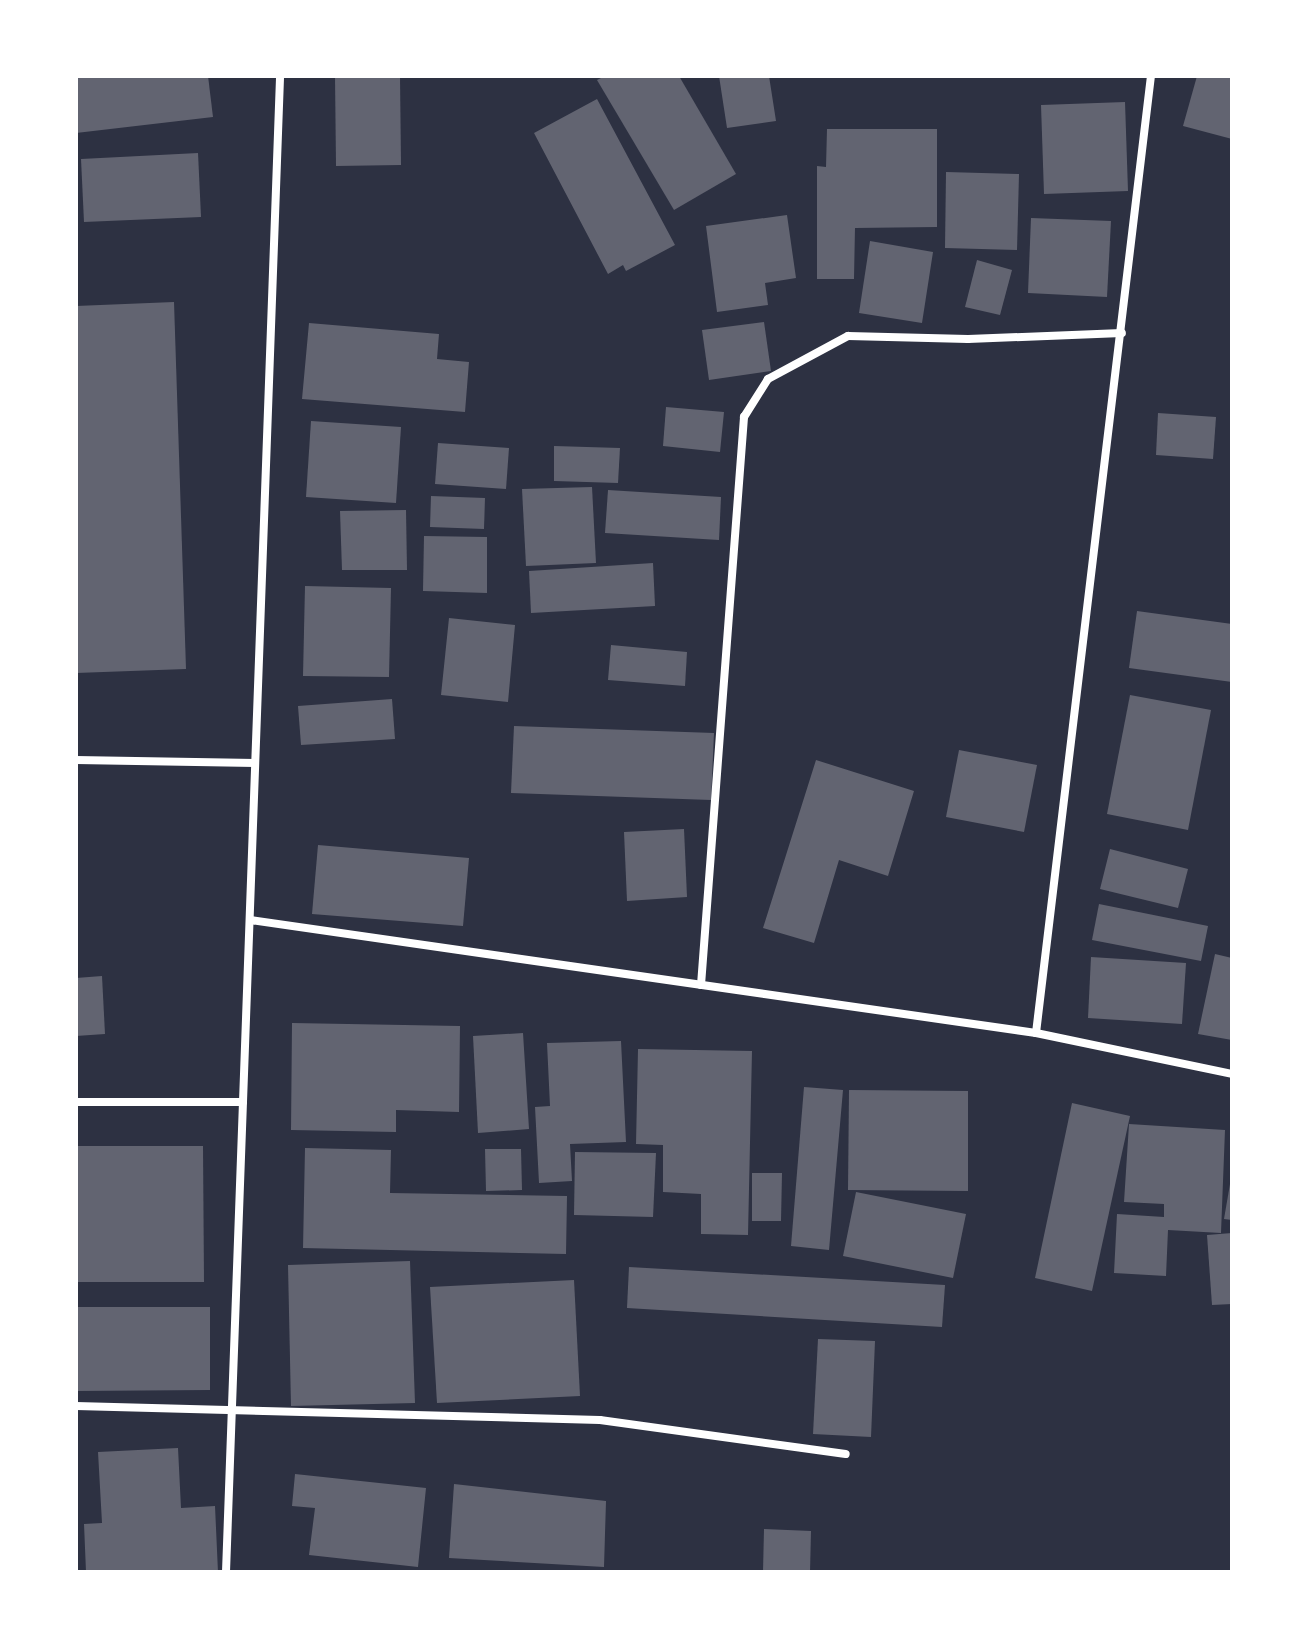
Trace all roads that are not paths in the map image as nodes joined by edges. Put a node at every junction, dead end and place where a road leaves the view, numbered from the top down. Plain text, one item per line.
1 (280, 76) edge
2 (1151, 76) edge
3 (1122, 333) junction
4 (76, 760) edge
5 (255, 763) junction
6 (250, 920) junction
7 (701, 985) junction
8 (1036, 1033) junction
9 (1232, 1074) edge
10 (76, 1102) edge
11 (243, 1102) junction
12 (76, 1406) edge
13 (231, 1411) junction
14 (846, 1454) dead end
15 (226, 1572) edge

1 - 5 street
2 - 3 street
3 - 7 street
3 - 8 street
4 - 5 street
5 - 6 street
6 - 7 street
6 - 11 street
7 - 8 street
8 - 9 street
10 - 11 street
11 - 13 street
12 - 13 street
13 - 14 street
13 - 15 street

